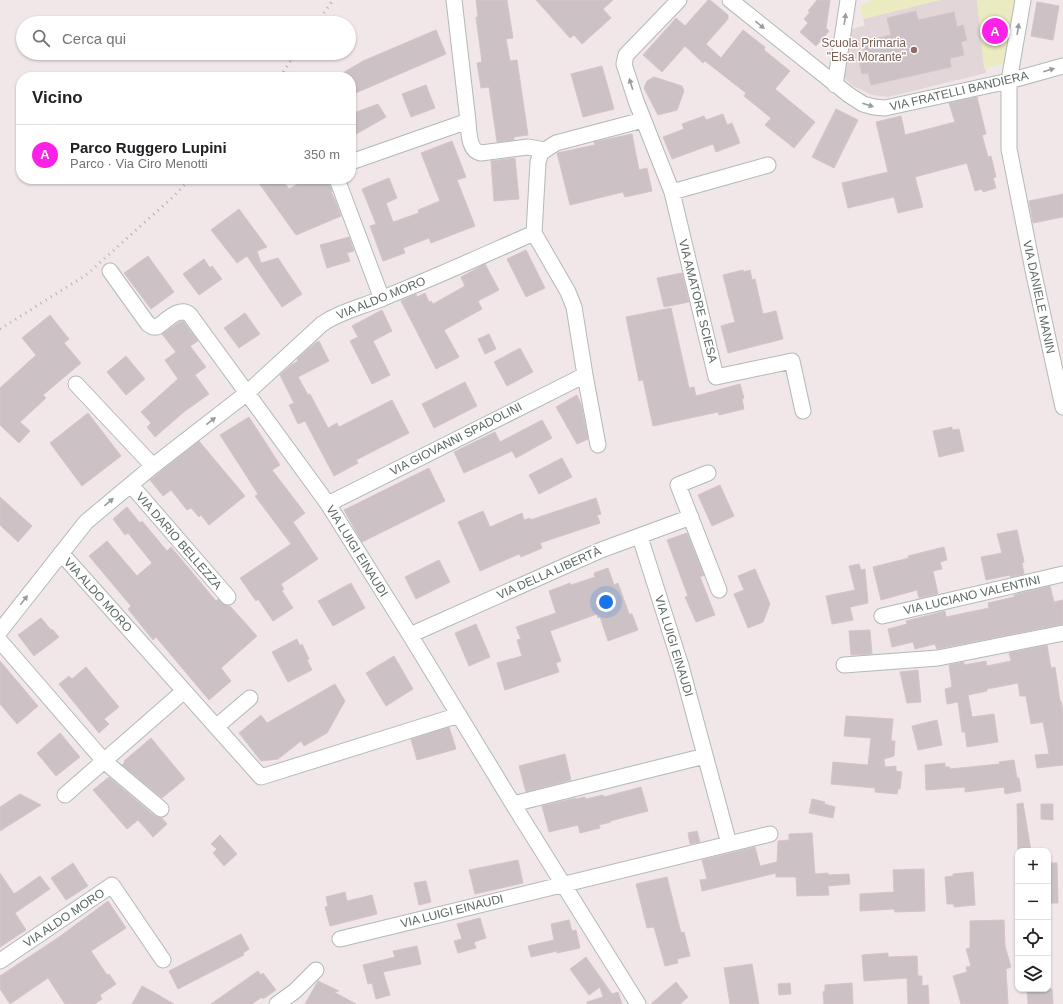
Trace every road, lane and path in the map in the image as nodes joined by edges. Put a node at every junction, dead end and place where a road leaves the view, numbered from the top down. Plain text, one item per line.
1 (454, 0) edge
2 (679, 0) edge
3 (730, 0) edge
4 (848, 0) edge
5 (1023, 0) edge
6 (1063, 66) edge
7 (1009, 81) junction
8 (835, 85) junction
9 (643, 120) junction
10 (468, 121) junction
11 (545, 150) junction
12 (356, 160) edge
13 (768, 165) dead end
14 (339, 184) edge
15 (672, 192) junction
16 (534, 233) junction
17 (110, 271) dead end
18 (382, 299) junction
19 (585, 375) junction
20 (76, 384) dead end
21 (247, 393) junction
22 (1063, 407) edge
23 (803, 412) dead end
24 (598, 445) dead end
25 (153, 466) junction
26 (708, 473) dead end
27 (131, 485) junction
28 (328, 504) junction
29 (690, 517) junction
30 (640, 537) junction
31 (61, 553) junction
32 (1063, 574) edge
33 (719, 590) dead end
34 (228, 597) dead end
35 (882, 616) dead end
36 (3, 621) edge
37 (1063, 633) edge
38 (410, 635) junction
39 (0, 641) edge
40 (844, 665) dead end
41 (184, 691) junction
42 (250, 698) dead end
43 (458, 715) junction
44 (216, 727) junction
45 (705, 756) junction
46 (104, 761) junction
47 (65, 795) dead end
48 (513, 804) junction
49 (161, 809) dead end
50 (770, 834) dead end
51 (729, 844) junction
52 (564, 884) junction
53 (340, 939) dead end
54 (163, 960) dead end
55 (0, 961) edge
56 (316, 970) dead end
57 (277, 1004) edge
58 (638, 1004) edge

1 - 10 street
9 -> 2 street, VIA AMATORE SCIESA
3 -> 8 street, VIA FRATELLI BANDIERA
8 -> 4 street
7 -> 5 street, VIA DANIELE MANIN
7 -> 6 street, VIA FRATELLI BANDIERA
8 -> 7 street, VIA FRATELLI BANDIERA
7 - 22 street, VIA DANIELE MANIN
9 - 11 street
9 - 15 street, VIA AMATORE SCIESA
10 - 11 street
10 - 12 street
11 - 16 street
13 - 15 street
14 - 18 street
15 - 23 street, VIA AMATORE SCIESA
16 - 18 street, VIA ALDO MORO
16 - 19 street
17 - 21 street
18 - 21 street, VIA ALDO MORO
19 - 24 street
19 - 28 street, VIA GIOVANNI SPADOLINI
20 - 25 street
25 -> 21 street, VIA ALDO MORO
21 - 28 street, VIA LUIGI EINAUDI
25 - 27 street, VIA ALDO MORO
26 - 29 street
31 -> 27 street, VIA ALDO MORO
27 - 34 street, VIA DARIO BELLEZZA
28 - 38 street, VIA LUIGI EINAUDI
29 - 30 street, VIA DELLA LIBERTÀ
29 - 33 street
30 - 38 street, VIA DELLA LIBERTÀ
30 - 45 street, VIA LUIGI EINAUDI
36 -> 31 street, VIA ALDO MORO
31 - 41 street, VIA ALDO MORO
32 - 35 street, VIA LUCIANO VALENTINI
37 - 40 street
38 - 43 street, VIA LUIGI EINAUDI
39 - 46 street
41 - 44 street, VIA ALDO MORO
41 - 46 street
42 - 44 street
43 - 44 street, VIA ALDO MORO
43 - 48 street, VIA LUIGI EINAUDI
45 - 48 street
45 - 51 street, VIA LUIGI EINAUDI
46 - 47 street
46 - 49 street
48 - 52 street, VIA LUIGI EINAUDI
50 - 51 street, VIA LUIGI EINAUDI
51 - 52 street, VIA LUIGI EINAUDI
52 - 53 street, VIA LUIGI EINAUDI
52 - 58 street, VIA LUIGI EINAUDI
54 - 55 street, VIA ALDO MORO
56 - 57 street

